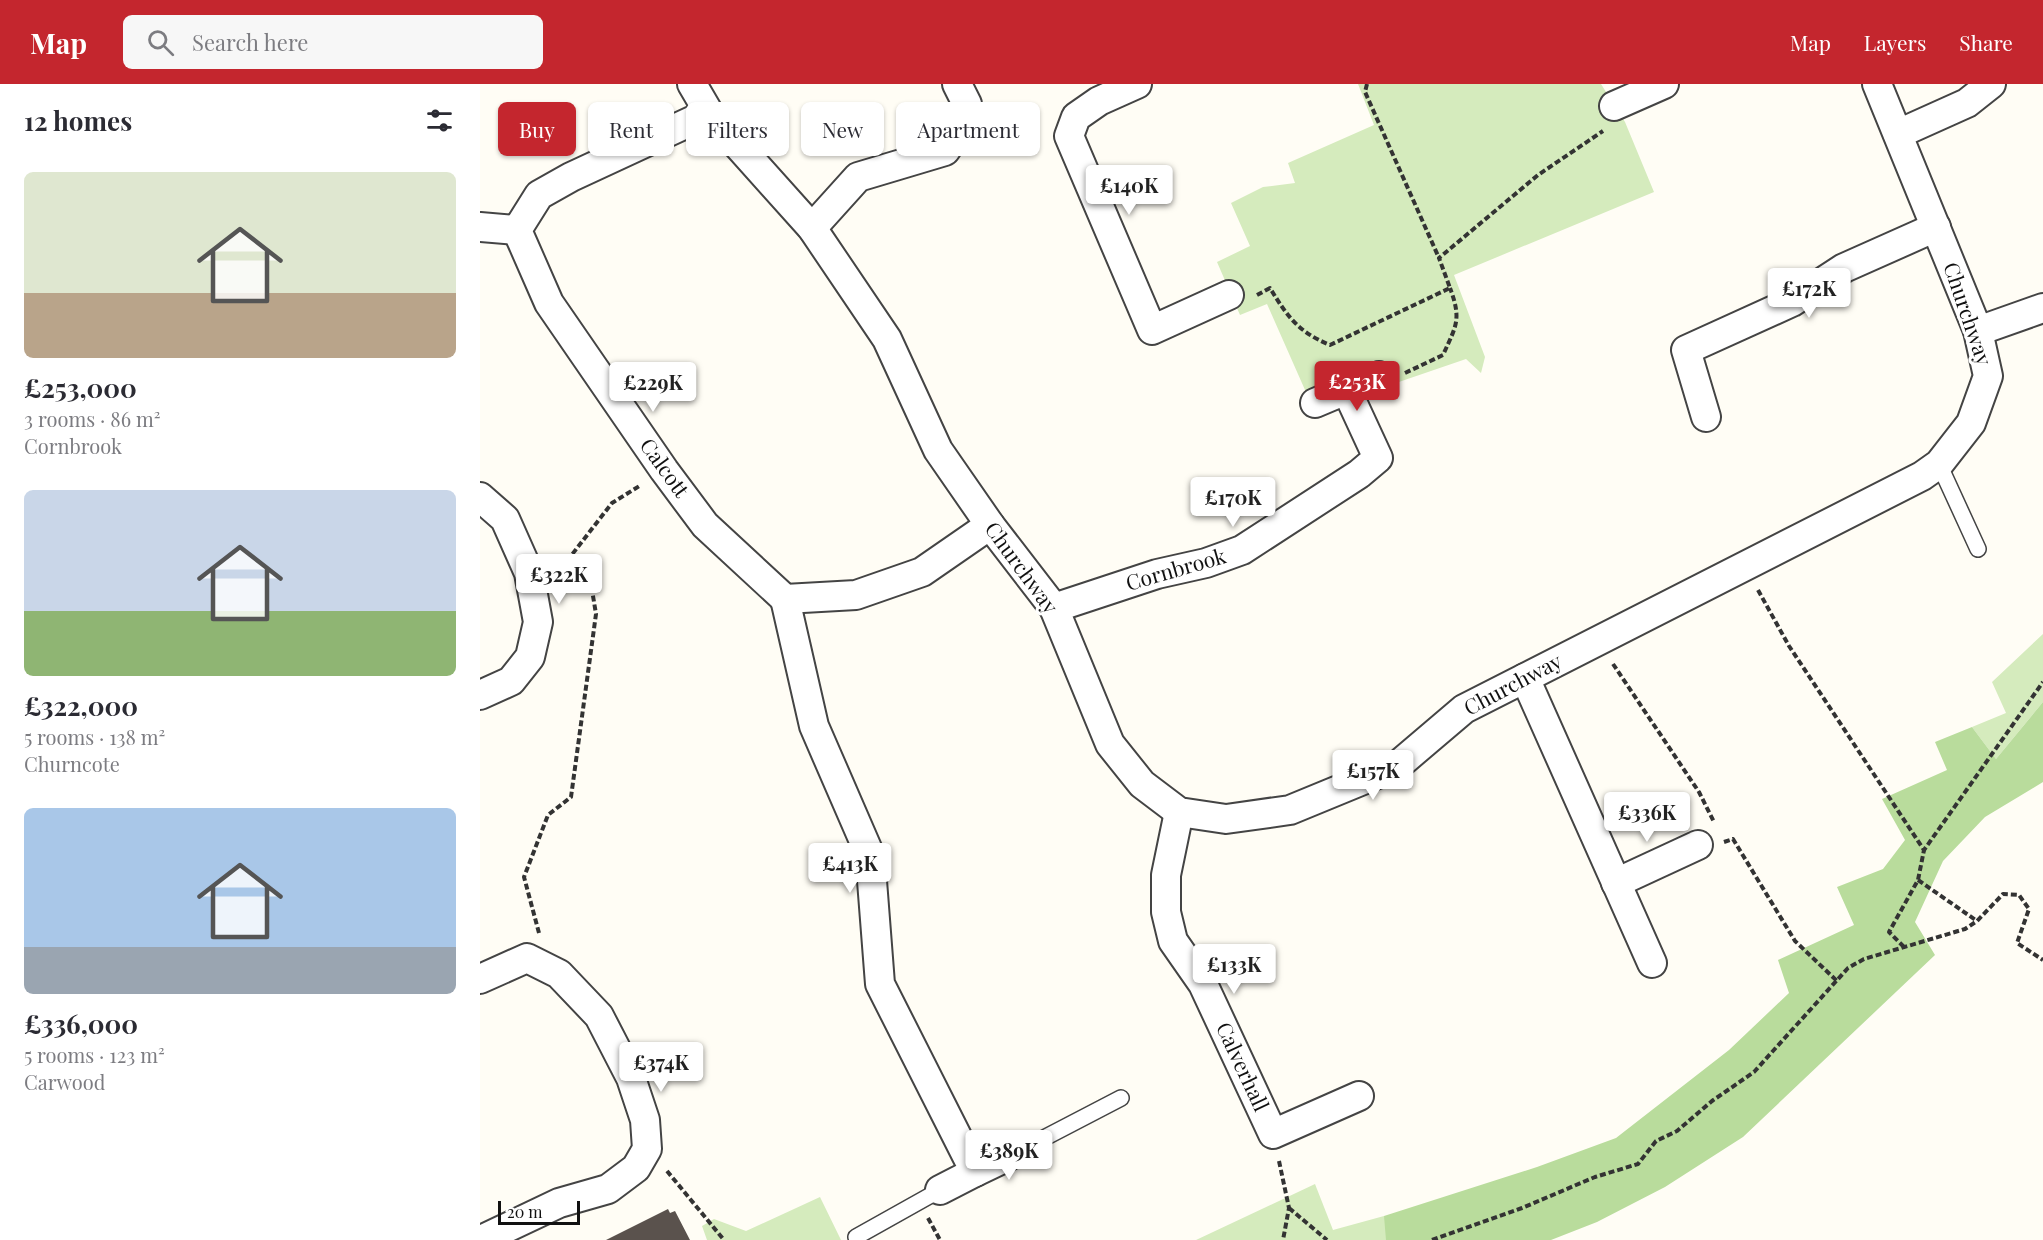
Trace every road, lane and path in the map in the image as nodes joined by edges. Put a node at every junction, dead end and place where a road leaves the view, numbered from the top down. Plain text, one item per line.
1 (692, 84) edge
2 (957, 84) edge
3 (1137, 84) edge
4 (1367, 84) edge
5 (1664, 84) edge
6 (1877, 84) edge
7 (1991, 84) edge
8 (703, 102) edge
9 (1614, 106) joint
10 (686, 124) edge
11 (1898, 134) junction
12 (748, 156) edge
13 (480, 227) edge
14 (1936, 227) junction
15 (812, 228) junction
16 (517, 230) junction
17 (1438, 258) junction
18 (1450, 288) junction
19 (1229, 295) joint
20 (2043, 308) edge
21 (1977, 331) junction
22 (1379, 376) joint
23 (1347, 391) junction
24 (1315, 403) dead end
25 (1706, 417) dead end
26 (1938, 464) junction
27 (664, 471) junction
28 (480, 497) edge
29 (990, 525) junction
30 (1978, 549) dead end
31 (567, 561) junction
32 (1744, 566) junction
33 (529, 573) junction
34 (785, 599) junction
35 (1054, 608) junction
36 (1598, 641) junction
37 (1525, 678) junction
38 (2043, 682) edge
39 (480, 695) edge
40 (1179, 812) junction
41 (1698, 845) dead end
42 (1924, 850) junction
43 (1918, 880) junction
44 (1616, 883) junction
45 (1977, 921) junction
46 (1904, 947) junction
47 (527, 958) junction
48 (2043, 960) edge
49 (1652, 963) dead end
50 (480, 979) edge
51 (1837, 981) junction
52 (1359, 1096) dead end
53 (1121, 1098) dead end
54 (1273, 1134) junction
55 (647, 1149) junction
56 (1023, 1149) joint
57 (975, 1172) junction
58 (940, 1190) joint
59 (1289, 1209) junction
60 (856, 1237) dead end
61 (481, 1240) edge
62 (724, 1240) edge
63 (1283, 1240) edge
64 (1327, 1240) edge
65 (1432, 1240) edge

1 - 8 street, Churchway
2 - 15 street
3 - 19 street
4 - 17 path
5 - 9 street
6 - 11 street, Churchway
7 - 11 street
9 - 17 path
10 - 16 street
11 - 14 street, Churchway
12 - 15 street, Churchway
13 - 16 street
14 - 21 street, Churchway
14 - 25 street
15 - 29 street, Churchway
16 - 27 street, Calcott
17 - 18 path
18 - 19 path
18 - 22 path
20 - 21 street
21 - 26 street, Churchway
22 - 23 street
23 - 24 street
23 - 35 street, Cornbrook
26 - 30 lane
26 - 32 street, Churchway
27 - 31 path
27 - 34 street, Calcott
28 - 33 street
29 - 34 street
29 - 35 street, Churchway
31 - 33 path
31 - 47 path
32 - 36 street, Churchway
32 - 42 path
33 - 39 street
34 - 57 street
35 - 40 street, Churchway
36 - 37 street, Churchway
36 - 51 path
37 - 40 street, Churchway
37 - 44 street
38 - 42 path
40 - 54 street, Calverhall
41 - 44 street
42 - 43 path
43 - 45 path
43 - 46 path
44 - 49 street
45 - 46 path
45 - 48 path
46 - 51 path
47 - 50 street
47 - 55 street
51 - 65 path
52 - 54 street, Calverhall
53 - 56 lane
54 - 59 path
55 - 61 street
55 - 62 path
56 - 57 street
57 - 58 street
58 - 60 lane
59 - 63 path
59 - 64 path

